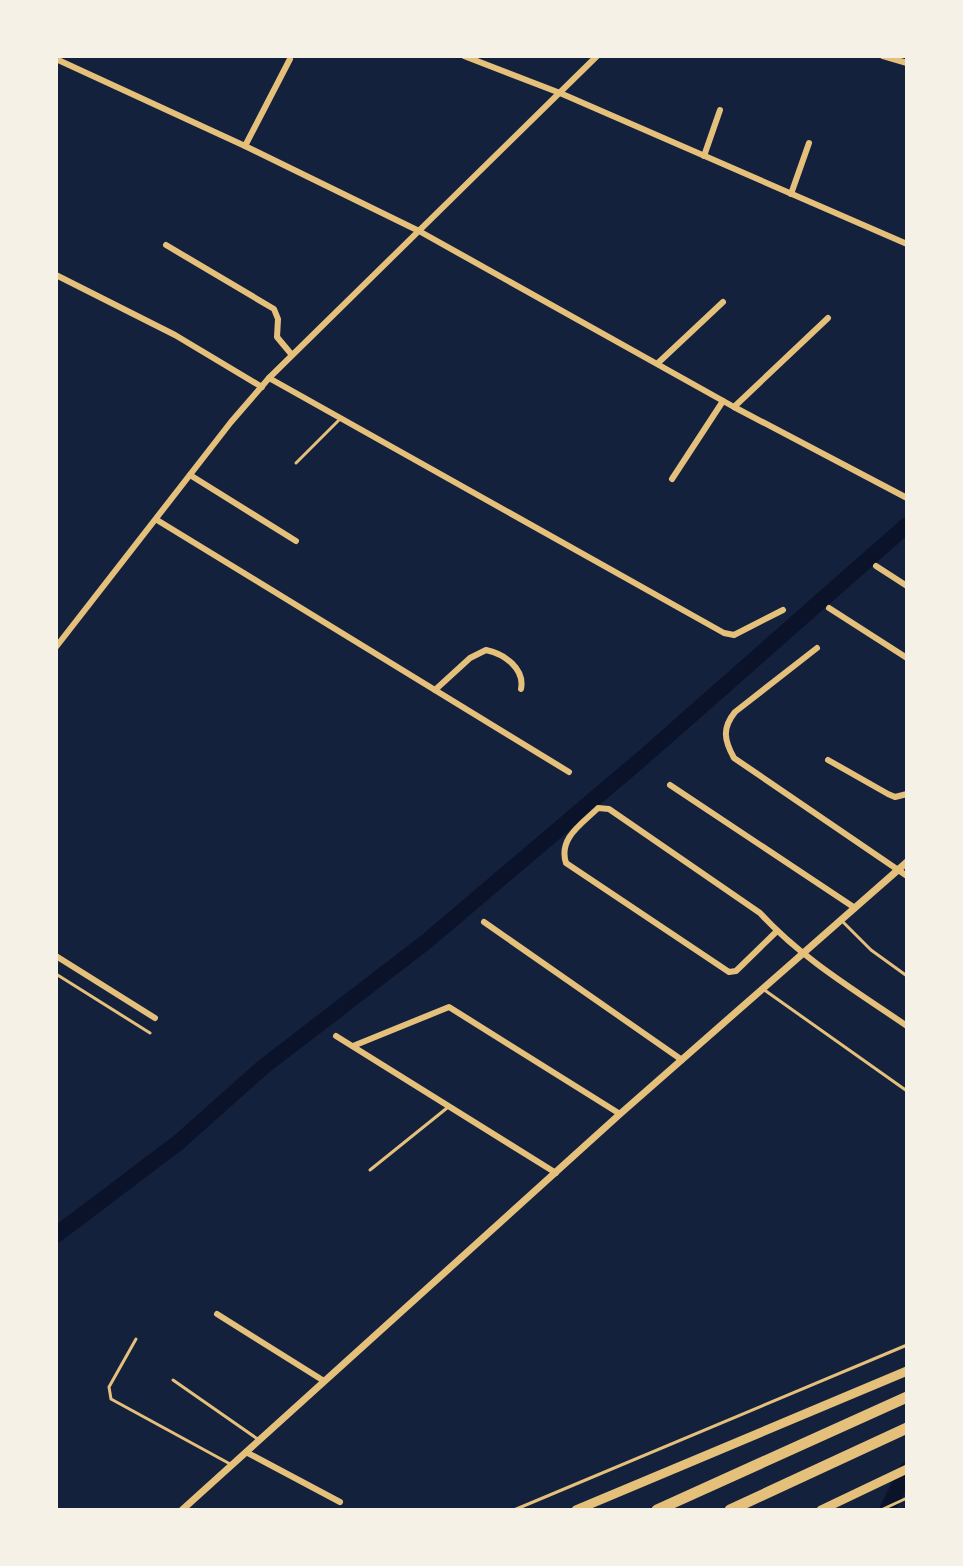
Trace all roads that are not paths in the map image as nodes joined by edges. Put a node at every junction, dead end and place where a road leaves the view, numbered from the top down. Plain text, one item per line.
1 (464, 56) edge
2 (597, 56) edge
3 (883, 56) edge
4 (56, 59) edge
5 (290, 59) dead end
6 (907, 63) edge
7 (560, 93) junction
8 (720, 110) dead end
9 (809, 143) dead end
10 (245, 146) junction
11 (704, 156) junction
12 (791, 194) junction
13 (419, 231) junction
14 (907, 244) edge
15 (166, 245) dead end
16 (56, 275) edge
17 (723, 302) dead end
18 (828, 318) dead end
19 (292, 355) junction
20 (658, 363) junction
21 (269, 378) junction
22 (262, 387) junction
23 (723, 401) junction
24 (734, 407) junction
25 (341, 418) junction
26 (296, 463) dead end
27 (190, 475) junction
28 (672, 479) dead end
29 (907, 498) edge
30 (157, 520) junction
31 (296, 541) dead end
32 (876, 566) dead end
33 (907, 586) edge
34 (829, 608) dead end
35 (783, 610) dead end
36 (56, 647) edge
37 (817, 648) dead end
38 (907, 658) edge
39 (521, 689) dead end
40 (435, 690) junction
41 (828, 760) dead end
42 (569, 772) dead end
43 (670, 785) dead end
44 (907, 794) edge
45 (907, 862) edge
46 (898, 870) junction
47 (907, 876) edge
48 (855, 908) junction
49 (841, 920) junction
50 (484, 922) dead end
51 (776, 932) junction
52 (802, 954) junction
53 (56, 956) edge
54 (56, 974) edge
55 (907, 976) edge
56 (763, 989) junction
57 (155, 1018) dead end
58 (907, 1026) edge
59 (150, 1033) dead end
60 (336, 1036) dead end
61 (353, 1046) junction
62 (682, 1060) junction
63 (907, 1091) edge
64 (450, 1106) junction
65 (620, 1114) junction
66 (370, 1170) dead end
67 (556, 1173) junction
68 (217, 1314) dead end
69 (136, 1339) dead end
70 (907, 1371) edge
71 (173, 1380) dead end
72 (324, 1381) junction
73 (907, 1397) edge
74 (907, 1428) edge
75 (259, 1440) junction
76 (246, 1452) junction
77 (232, 1465) junction
78 (907, 1469) edge
79 (340, 1502) dead end
80 (182, 1510) edge
81 (576, 1510) edge
82 (657, 1510) edge
83 (730, 1510) edge
84 (821, 1510) edge

1 - 7 street
2 - 7 street
3 - 6 street
4 - 10 street
5 - 10 street
7 - 11 street
7 - 13 street
8 - 11 street
9 - 12 street
10 - 13 street
11 - 12 street
12 - 14 street
13 - 19 street
13 - 20 street
15 - 19 street
16 - 22 street
17 - 20 street
18 - 24 street
19 - 21 street
20 - 23 street
21 - 22 street
21 - 25 street
22 - 27 street
23 - 24 street
23 - 28 street
24 - 29 street
25 - 26 lane
25 - 35 street
27 - 30 street
27 - 31 street
30 - 36 street
30 - 40 street
32 - 33 street
34 - 38 street
37 - 46 street
39 - 40 street
40 - 42 street
41 - 44 street
43 - 48 street
45 - 46 street
46 - 47 street
46 - 48 street
48 - 49 street
49 - 52 street
49 - 55 lane
50 - 62 street
51 - 51 street
51 - 52 street
52 - 56 street
52 - 58 street
53 - 57 street
54 - 59 lane
56 - 62 street
56 - 63 lane
60 - 61 street
61 - 64 street
61 - 65 street
62 - 65 street
64 - 66 lane
64 - 67 street
65 - 67 street
67 - 72 street
68 - 72 street
69 - 77 lane
70 - 81 main road
71 - 75 lane
72 - 75 street
73 - 82 highway
74 - 83 highway
75 - 76 street
76 - 77 street
76 - 79 street
77 - 80 street
78 - 84 main road

